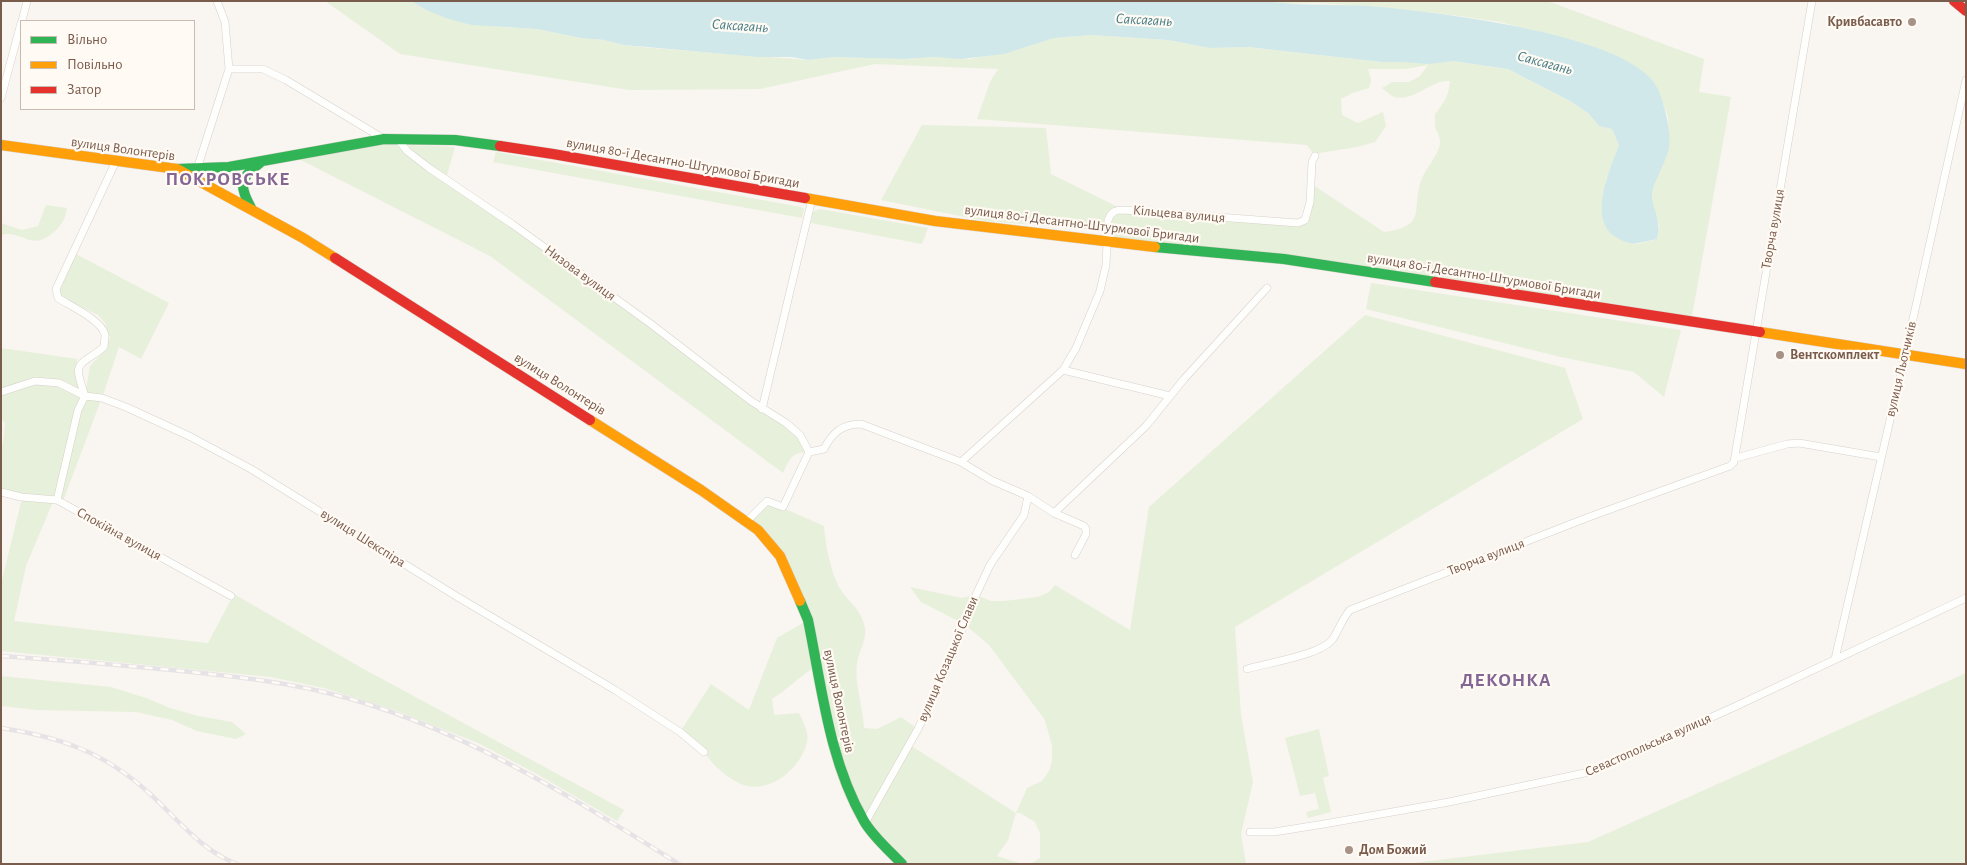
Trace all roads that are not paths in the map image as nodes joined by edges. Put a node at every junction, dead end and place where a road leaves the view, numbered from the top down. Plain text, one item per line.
1 (27, 1) edge
2 (216, 1) edge
3 (1812, 1) edge
4 (1954, 1) edge
5 (1966, 11) edge
6 (22, 20) edge
7 (20, 26) edge
8 (229, 70) junction
9 (1966, 80) edge
10 (1, 98) edge
11 (397, 138) junction
12 (384, 139) junction
13 (1, 146) edge
14 (1315, 156) dead end
15 (264, 160) junction
16 (116, 161) junction
17 (177, 169) junction
18 (197, 169) junction
19 (812, 199) junction
20 (252, 209) junction
21 (1107, 241) junction
22 (1267, 288) dead end
23 (1756, 332) junction
24 (1905, 355) junction
25 (1966, 364) edge
26 (1062, 370) junction
27 (1, 392) edge
28 (85, 396) junction
29 (1170, 396) junction
30 (762, 409) junction
31 (809, 452) junction
32 (1881, 457) junction
33 (1736, 458) junction
34 (962, 462) junction
35 (1, 492) edge
36 (1028, 496) junction
37 (57, 500) junction
38 (1054, 513) junction
39 (747, 521) junction
40 (1075, 555) dead end
41 (230, 596) dead end
42 (1966, 598) edge
43 (1834, 658) junction
44 (1247, 668) dead end
45 (704, 752) dead end
46 (865, 823) junction
47 (1250, 832) dead end
48 (902, 864) edge

1 - 6 street
2 - 8 street
3 - 23 street, Творча вулиця
4 - 5 street
7 - 10 street
8 - 12 street
8 - 18 street
9 - 24 street, вулиця Льотчиків
11 - 12 street, вулиця 80-ї Десантно-Штурмової Бригади
11 - 19 street, вулиця 80-ї Десантно-Штурмової Бригади
11 - 30 street, Низова вулиця
12 - 15 street, вулиця 80-ї Десантно-Штурмової Бригади
13 - 16 street, вулиця Волонтерів
14 - 21 street, Кільцева вулиця
15 - 18 street, вулиця 80-ї Десантно-Штурмової Бригади
15 - 20 street
16 - 17 street, вулиця Волонтерів
16 - 28 street
17 - 18 street, вулиця 80-ї Десантно-Штурмової Бригади
17 - 20 street, вулиця Волонтерів
19 - 21 street, вулиця 80-ї Десантно-Штурмової Бригади
19 - 30 street
20 - 39 street, вулиця Волонтерів
21 - 23 street, вулиця 80-ї Десантно-Штурмової Бригади
21 - 26 street, Кільцева вулиця
22 - 29 street
23 - 24 street, вулиця 80-ї Десантно-Штурмової Бригади
23 - 33 street, Творча вулиця
24 - 25 street, вулиця 80-ї Десантно-Штурмової Бригади
24 - 32 street, вулиця Льотчиків
26 - 29 street
26 - 34 street, Кільцева вулиця
27 - 28 street, вулиця Шекспіра
28 - 37 street
28 - 45 street, вулиця Шекспіра
29 - 38 street
30 - 31 street, Низова вулиця
31 - 34 street
31 - 39 street
32 - 33 street, Творча вулиця
32 - 43 street, вулиця Льотчиків
33 - 44 street, Творча вулиця
34 - 36 street
35 - 37 street, Спокійна вулиця
36 - 38 street
36 - 46 street, вулиця Козацької Слави
37 - 41 street, Спокійна вулиця
38 - 40 street
39 - 46 street, вулиця Волонтерів
42 - 43 street, Севастопольська вулиця
43 - 47 street, Севастопольська вулиця
46 - 48 street, вулиця Волонтерів

